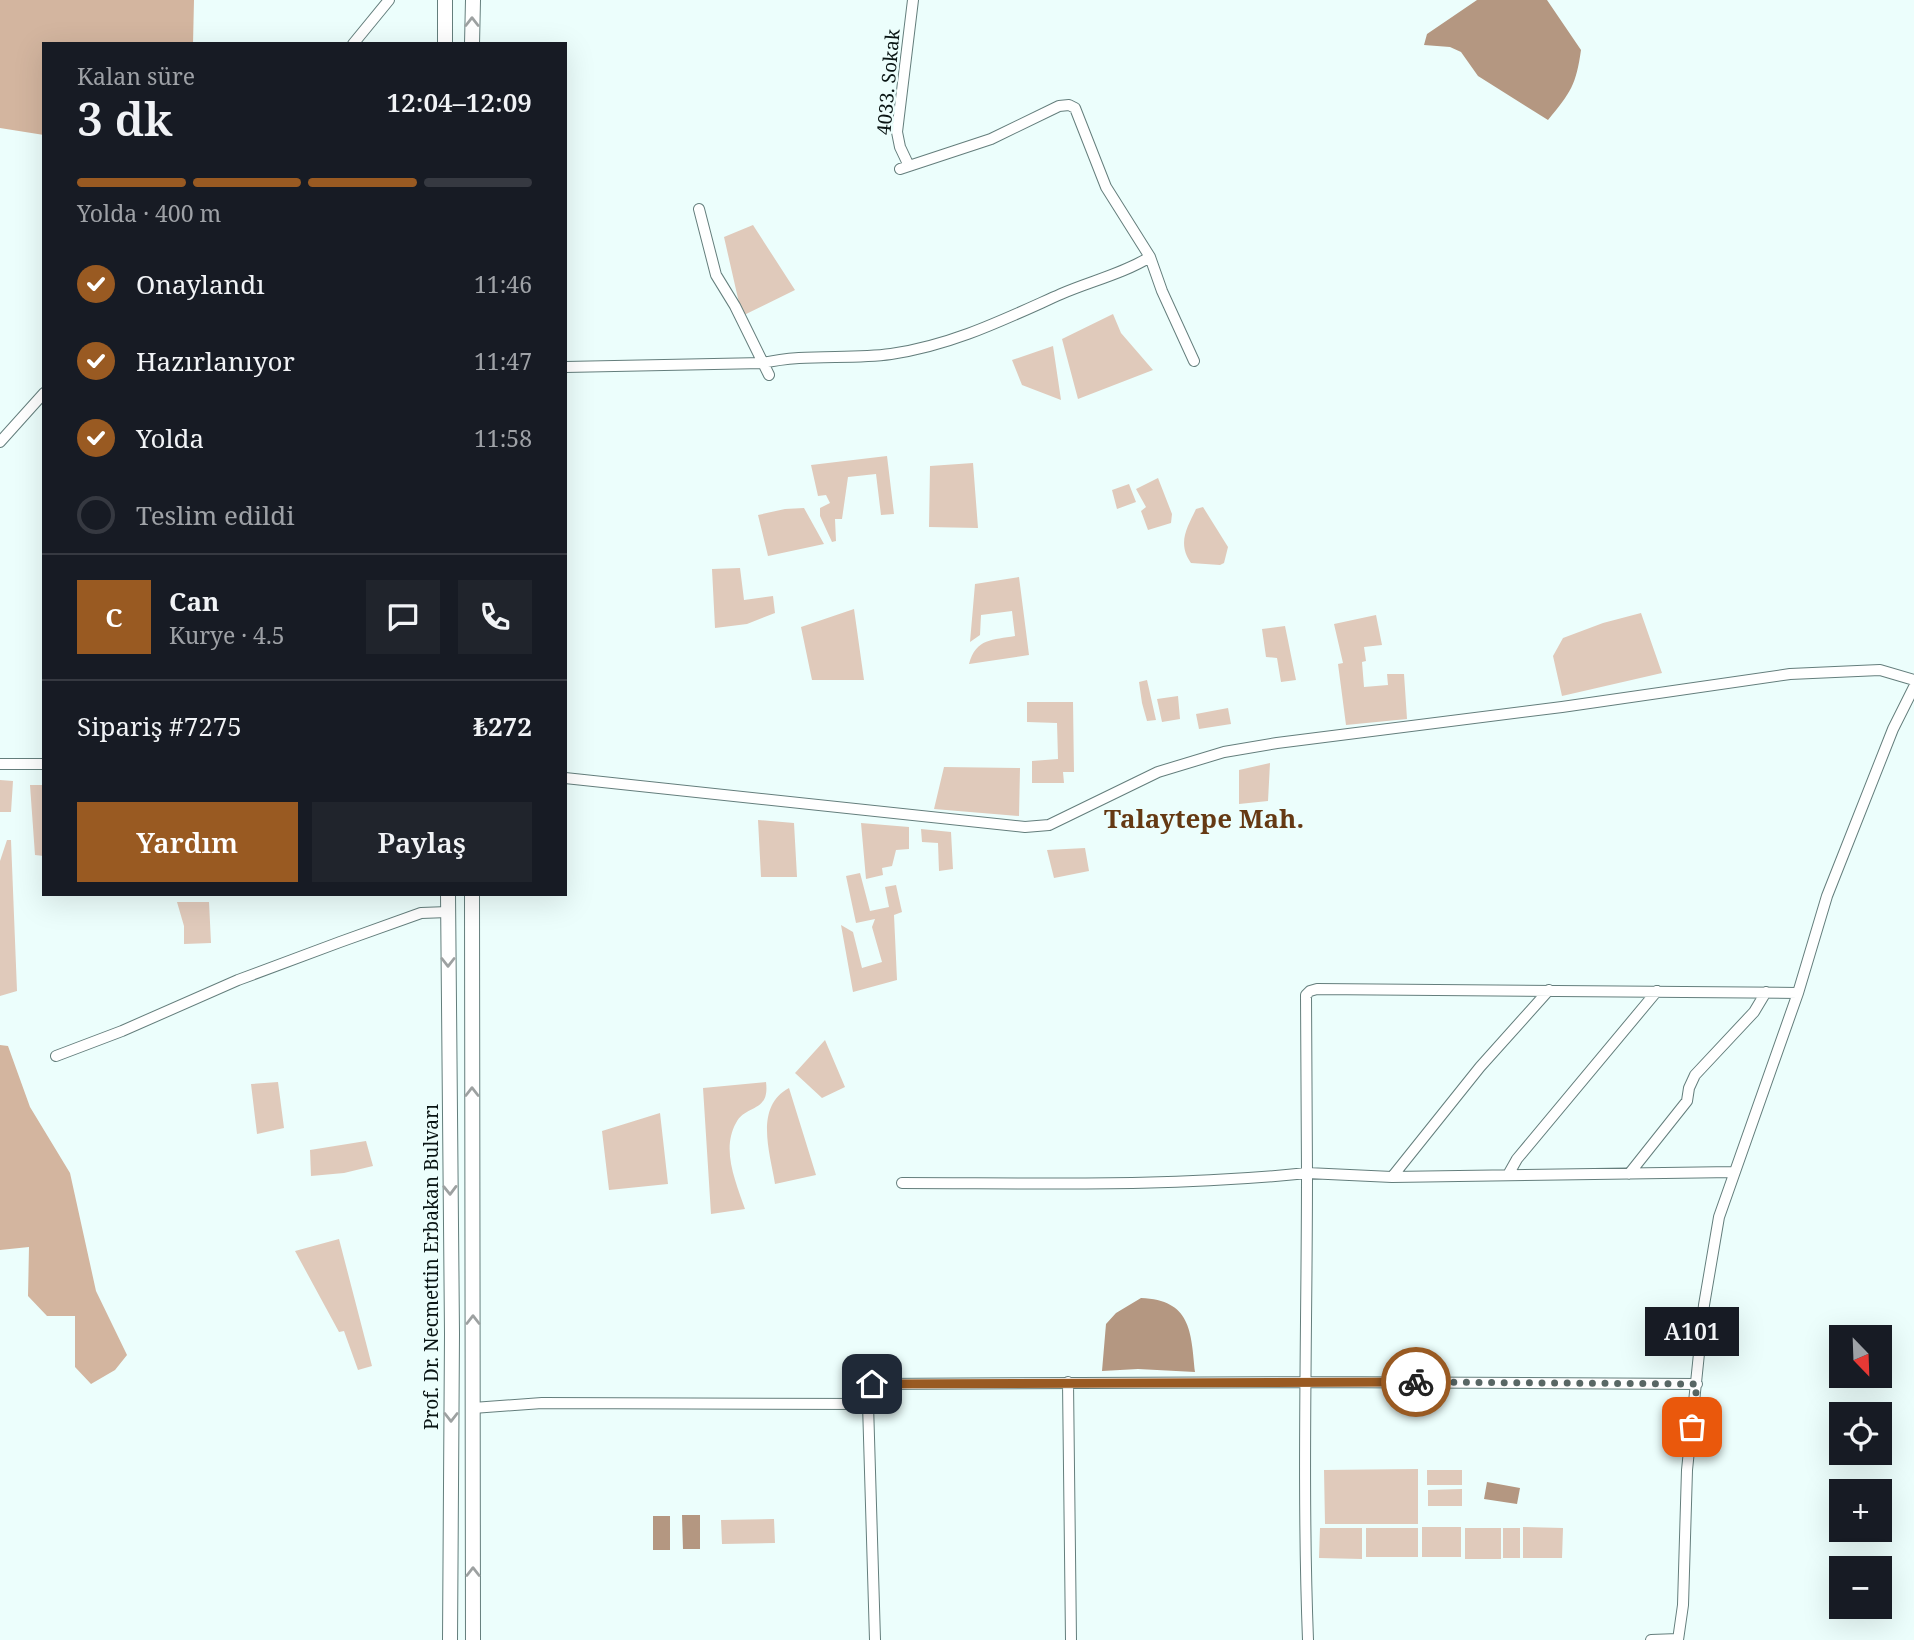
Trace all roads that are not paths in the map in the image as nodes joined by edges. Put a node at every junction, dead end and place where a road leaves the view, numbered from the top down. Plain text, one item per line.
1 (389, 0) edge
2 (445, 0) edge
3 (472, 0) edge
4 (914, 0) edge
5 (355, 42) edge
6 (445, 42) edge
7 (472, 42) edge
8 (699, 209) dead end
9 (1150, 257) junction
10 (1194, 361) dead end
11 (763, 363) junction
12 (567, 367) edge
13 (769, 375) dead end
14 (42, 395) edge
15 (0, 442) edge
16 (1914, 680) edge
17 (1914, 687) edge
18 (0, 764) edge
19 (42, 764) edge
20 (567, 778) edge
21 (448, 896) edge
22 (472, 896) edge
23 (448, 912) junction
24 (1549, 990) junction
25 (1657, 991) junction
26 (1766, 992) junction
27 (1798, 993) junction
28 (56, 1056) dead end
29 (1734, 1172) junction
30 (1307, 1173) junction
31 (1629, 1174) junction
32 (1508, 1175) junction
33 (1392, 1177) junction
34 (902, 1183) dead end
35 (1068, 1382) junction
36 (1307, 1382) junction
37 (872, 1384) dead end
38 (1697, 1384) junction
39 (473, 1408) junction
40 (1678, 1639) edge
41 (450, 1640) edge
42 (473, 1640) edge
43 (875, 1640) edge
44 (1071, 1640) edge
45 (1308, 1640) edge
46 (1651, 1640) edge

1 - 5 street
2 - 6 main road
7 -> 3 main road
4 - 9 street, 4033. Sokak
8 - 11 street
9 - 10 street
9 - 11 street
11 - 12 street
11 - 13 street
14 - 15 street
16 - 20 street
17 - 27 street
18 - 19 street
21 - 23 main road, Prof. Dr. Necmettin Erbakan Bulvarı
39 -> 22 main road
23 - 28 street
23 -> 41 main road, Prof. Dr. Necmettin Erbakan Bulvarı
24 - 25 street
24 - 30 street
24 - 33 street
25 - 26 street
25 - 32 street
26 - 27 street
26 - 31 street
27 - 29 street
29 - 31 street
29 - 38 street
30 - 33 street
30 - 34 street
30 - 36 street
31 - 32 street
32 - 33 street
35 - 36 street
35 - 37 street
35 - 44 street
36 - 38 street
36 - 45 street
38 - 40 street
42 -> 39 main road
39 - 43 street
40 - 46 street

